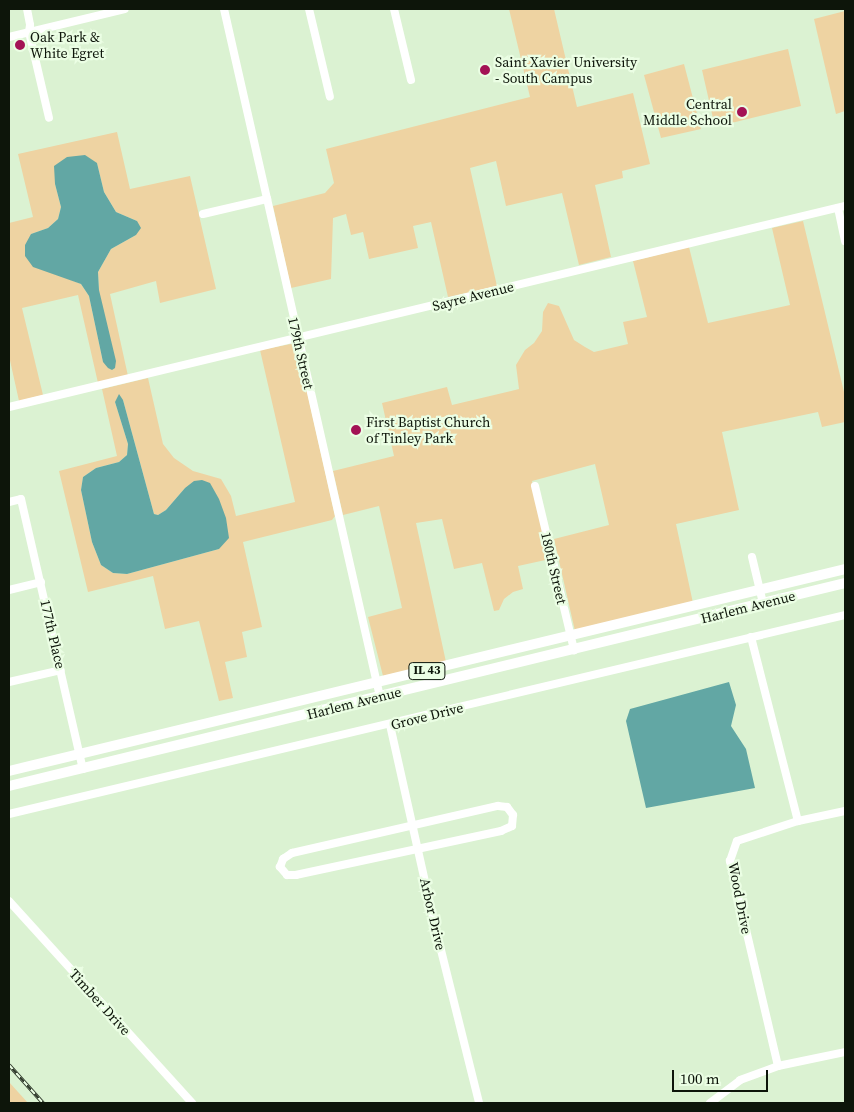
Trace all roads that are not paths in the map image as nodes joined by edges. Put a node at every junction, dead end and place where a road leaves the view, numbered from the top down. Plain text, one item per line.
1 (27, 9) edge
2 (125, 9) edge
3 (224, 9) edge
4 (309, 9) edge
5 (394, 9) edge
6 (29, 32) junction
7 (9, 37) edge
8 (411, 80) dead end
9 (330, 97) dead end
10 (49, 118) dead end
11 (267, 200) junction
12 (842, 207) edge
13 (203, 214) dead end
14 (845, 241) edge
15 (298, 338) junction
16 (9, 407) edge
17 (535, 486) dead end
18 (9, 502) edge
19 (752, 557) dead end
20 (845, 569) edge
21 (40, 582) junction
22 (845, 583) edge
23 (9, 590) edge
24 (760, 591) junction
25 (762, 603) junction
26 (845, 615) edge
27 (751, 636) junction
28 (570, 637) junction
29 (574, 650) junction
30 (61, 670) junction
31 (9, 682) edge
32 (378, 683) junction
33 (380, 697) junction
34 (390, 725) junction
35 (192, 728) junction
36 (195, 742) junction
37 (80, 755) junction
38 (83, 769) junction
39 (9, 772) edge
40 (9, 786) edge
41 (845, 810) edge
42 (9, 814) edge
43 (798, 821) junction
44 (413, 824) junction
45 (418, 849) junction
46 (9, 901) edge
47 (845, 1052) edge
48 (778, 1066) junction
49 (192, 1103) edge
50 (479, 1103) edge
51 (710, 1103) edge

1 - 6 street
2 - 6 street
3 - 11 street, 179th Street
4 - 9 street
5 - 8 street
6 - 7 street
6 - 10 street
11 - 13 street
11 - 15 street, 179th Street
12 - 14 street
12 - 15 street, Sayre Avenue
15 - 16 street, Sayre Avenue
15 - 32 street, 179th Street
17 - 28 street, 180th Street
18 - 21 street, 177th Place
19 - 24 street
20 - 24 main road, Harlem Avenue / IL 43
21 - 23 street
21 - 30 street, 177th Place
22 - 25 main road, Harlem Avenue / IL 43
24 - 25 street
24 - 28 main road, Harlem Avenue / IL 43
25 - 29 main road, Harlem Avenue / IL 43
26 - 27 street, Grove Drive
27 - 34 street, Grove Drive
27 - 43 street
28 - 29 street, 180th Street
28 - 32 main road, Harlem Avenue / IL 43
29 - 33 main road, Harlem Avenue / IL 43
30 - 31 street
30 - 37 street, 177th Place
32 - 33 street, 179th Street
32 - 35 main road, Harlem Avenue / IL 43
33 - 36 main road, Harlem Avenue / IL 43
34 - 42 street, Grove Drive
34 - 44 street, Arbor Drive
35 - 36 main road
35 - 37 main road, Harlem Avenue / IL 43
36 - 38 main road, Harlem Avenue / IL 43
37 - 38 street, 177th Place
37 - 39 main road, Harlem Avenue / IL 43
38 - 40 main road, Harlem Avenue / IL 43
41 - 43 street, Wood Drive
43 - 48 street, Wood Drive
44 - 45 street, Arbor Drive
44 - 45 street
44 - 45 street
45 - 50 street, Arbor Drive
46 - 49 street, Timber Drive
47 - 48 street
48 - 51 street

